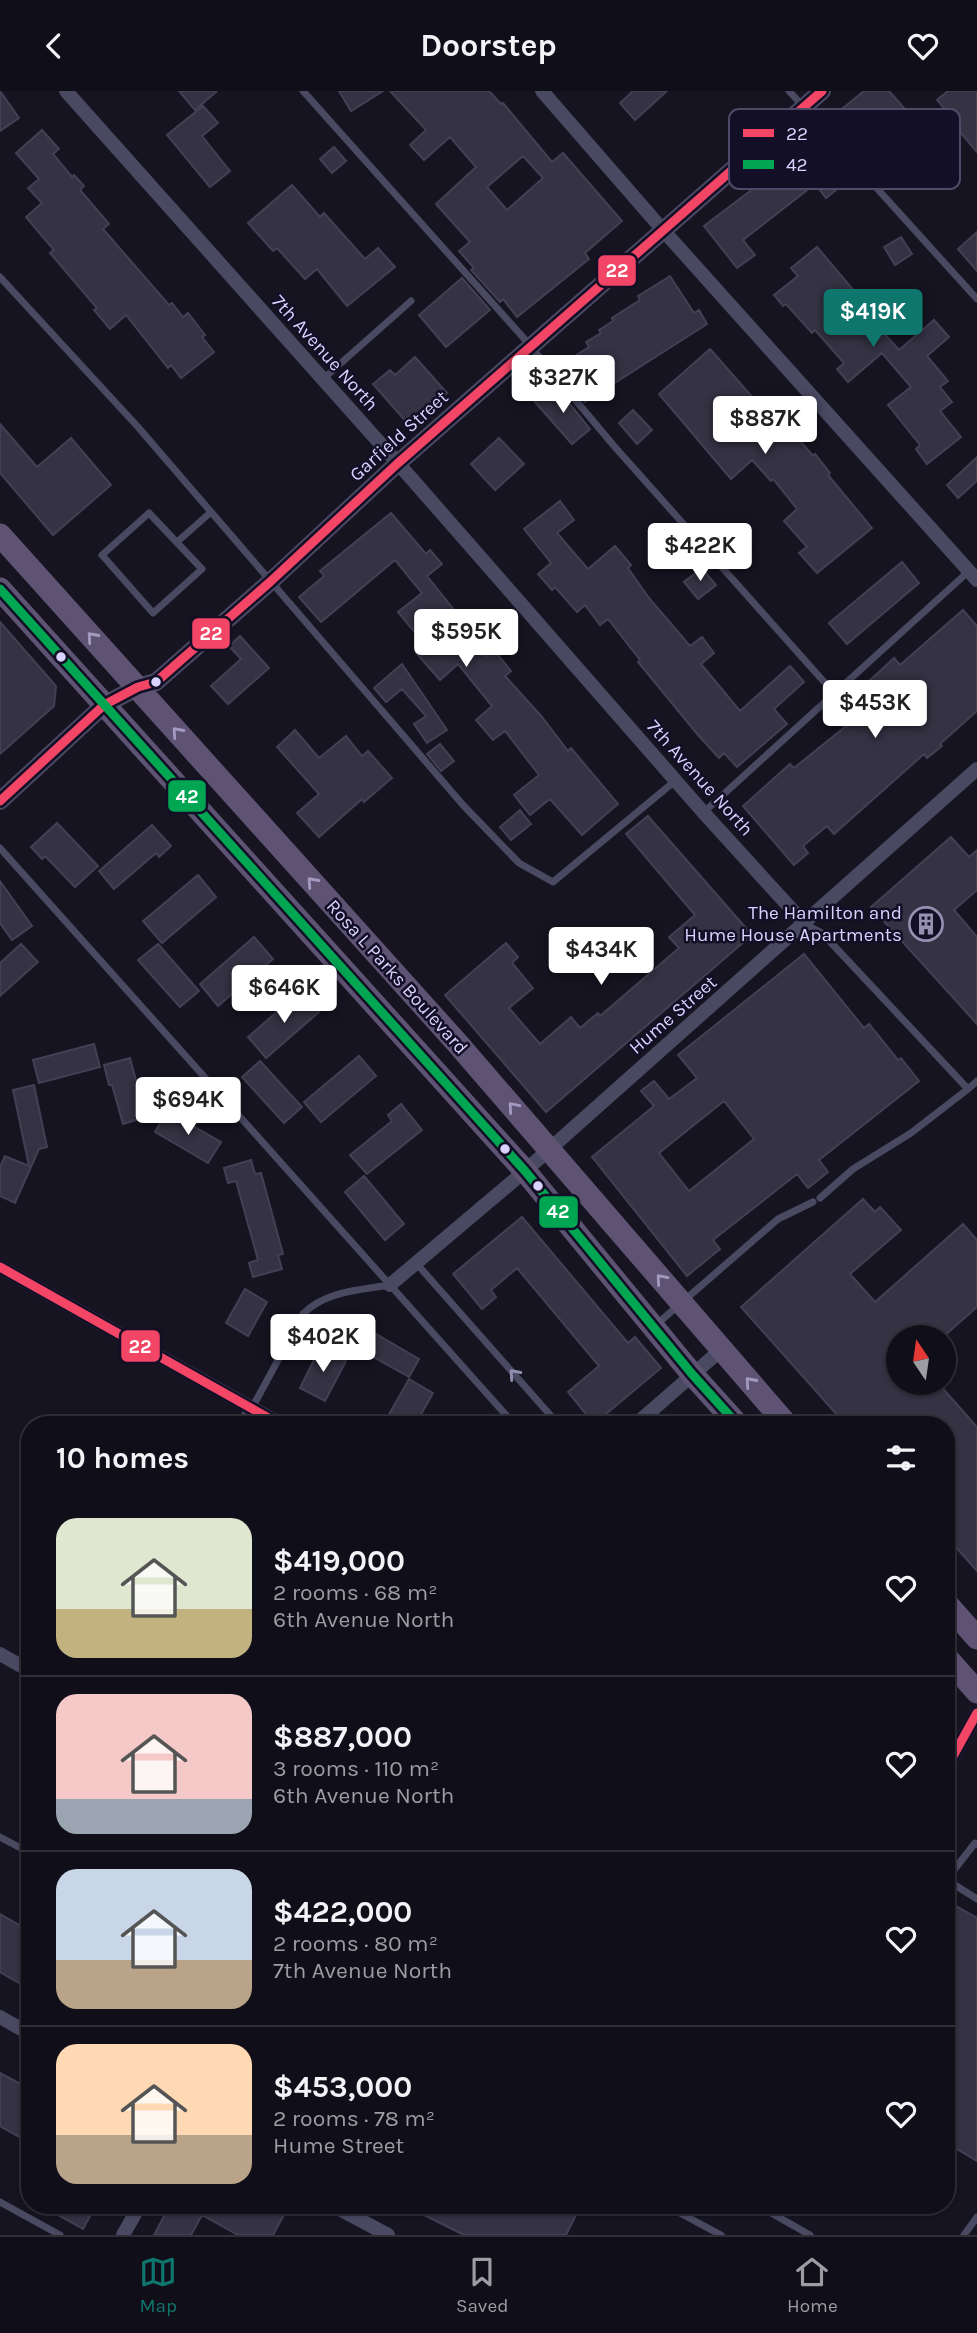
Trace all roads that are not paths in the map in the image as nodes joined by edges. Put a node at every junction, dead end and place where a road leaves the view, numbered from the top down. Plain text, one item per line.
1 (66, 91) edge
2 (303, 91) edge
3 (542, 91) edge
4 (789, 91) edge
5 (822, 91) edge
6 (803, 107) junction
7 (801, 109) edge
8 (729, 171) edge
9 (877, 189) edge
10 (662, 229) junction
11 (0, 277) edge
12 (977, 299) edge
13 (411, 301) dead end
14 (530, 346) junction
15 (323, 379) junction
16 (397, 464) junction
17 (211, 512) junction
18 (0, 535) edge
19 (177, 542) junction
20 (973, 576) edge
21 (270, 582) junction
22 (0, 589) edge
23 (138, 687) junction
24 (834, 693) junction
25 (104, 705) junction
26 (977, 769) edge
27 (676, 781) junction
28 (0, 801) edge
29 (703, 812) junction
30 (0, 848) edge
31 (805, 924) junction
32 (977, 1081) edge
33 (968, 1089) junction
34 (550, 1149) junction
35 (525, 1171) junction
36 (416, 1263) junction
37 (0, 1267) edge
38 (390, 1286) junction
39 (681, 1303) junction
40 (654, 1327) junction
41 (722, 1349) junction
42 (692, 1374) junction
43 (251, 1407) junction
44 (245, 1416) edge
45 (266, 1416) edge
46 (506, 1416) edge
47 (551, 1416) edge
48 (645, 1416) edge
49 (730, 1416) edge
50 (780, 1416) edge
51 (955, 1613) edge
52 (977, 1638) edge
53 (0, 1654) edge
54 (21, 1666) edge
55 (955, 1667) edge
56 (977, 1692) edge
57 (977, 1713) edge
58 (955, 1753) edge
59 (0, 1837) edge
60 (977, 1844) edge
61 (21, 1848) edge
62 (955, 1869) edge
63 (955, 1885) edge
64 (977, 1899) edge
65 (0, 2017) edge
66 (21, 2029) edge
67 (0, 2202) edge
68 (21, 2214) edge
69 (22, 2214) edge
70 (135, 2214) edge
71 (349, 2214) edge
72 (682, 2214) edge
73 (773, 2214) edge
74 (977, 2217) edge
75 (60, 2235) edge
76 (123, 2235) edge
77 (388, 2235) edge
78 (721, 2235) edge
79 (810, 2235) edge
80 (964, 2235) edge

1 - 15 street, 7th Avenue North
2 - 14 lane
3 - 10 street
4 - 6 lane
5 - 6 street, Garfield Street
6 - 7 street, Garfield Street
8 - 10 street, Garfield Street
9 - 12 lane
10 - 14 street, Garfield Street
10 - 20 street
11 - 17 lane
13 - 15 lane
14 - 16 street, Garfield Street
14 - 24 lane
15 - 16 street, 7th Avenue North
16 - 21 street, Garfield Street
16 - 27 street, 7th Avenue North
17 - 19 lane
17 - 21 lane
23 -> 18 main road, Rosa L Parks Boulevard
19 - 19 lane
20 - 24 lane
21 - 23 street, Garfield Street
21 - 27 lane
22 - 25 main road, Rosa L Parks Boulevard
23 - 25 street, Garfield Street
34 -> 23 main road, Rosa L Parks Boulevard
24 - 29 lane
25 - 28 street, Garfield Street
25 - 35 main road, Rosa L Parks Boulevard
26 - 31 street, Hume Street
27 - 29 street, 7th Avenue North
29 - 31 street, 7th Avenue North
30 - 38 lane
31 - 33 lane
31 - 34 street, Hume Street
32 - 33 lane
33 - 39 lane
34 - 35 street, Hume Street
39 -> 34 main road, Rosa L Parks Boulevard
35 - 36 street, Hume Street
35 - 40 main road, Rosa L Parks Boulevard
36 - 38 street, Hume Street
47 -> 36 lane
37 - 43 street
38 - 43 lane
38 - 46 lane
39 - 40 lane
39 - 41 main road, Rosa L Parks Boulevard
40 - 42 main road, Rosa L Parks Boulevard
41 - 42 street
50 -> 41 main road, Rosa L Parks Boulevard
42 - 48 street
42 - 49 main road, Rosa L Parks Boulevard
43 - 44 lane
43 - 45 street
51 - 52 main road
53 - 54 street
55 - 56 main road
57 - 58 street
59 - 61 lane
60 - 62 lane
63 - 64 lane
65 - 66 street
67 - 68 lane
69 - 75 lane
70 - 76 street
71 - 77 street
72 - 78 lane
73 - 79 lane
74 - 80 lane

